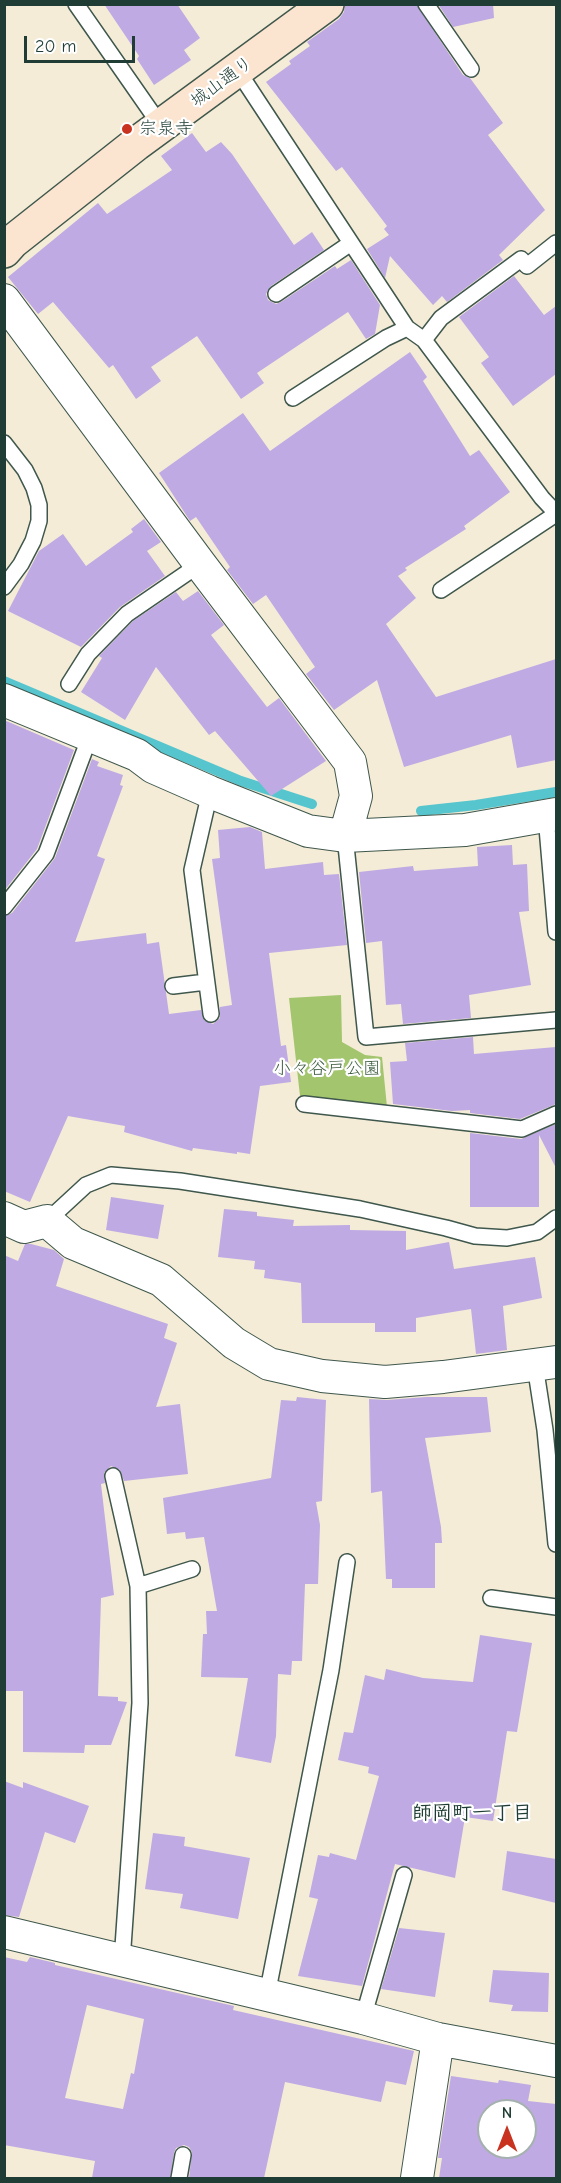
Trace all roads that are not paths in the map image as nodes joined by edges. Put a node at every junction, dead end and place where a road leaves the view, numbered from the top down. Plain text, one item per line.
1 (76, 4) edge
2 (327, 4) edge
3 (426, 4) edge
4 (471, 69) dead end
5 (238, 71) junction
6 (160, 126) junction
7 (351, 243) junction
8 (556, 243) edge
9 (4, 251) edge
10 (276, 294) dead end
11 (4, 300) edge
12 (407, 328) junction
13 (424, 340) junction
14 (292, 398) dead end
15 (4, 443) edge
16 (556, 514) edge
17 (200, 564) junction
18 (4, 586) edge
19 (441, 590) dead end
20 (69, 684) dead end
21 (4, 700) edge
22 (90, 736) junction
23 (210, 792) junction
24 (551, 815) edge
25 (345, 837) junction
26 (4, 907) edge
27 (556, 933) edge
28 (206, 982) junction
29 (173, 986) dead end
30 (211, 1014) dead end
31 (556, 1020) edge
32 (304, 1104) dead end
33 (556, 1114) edge
34 (4, 1218) edge
35 (556, 1218) edge
36 (47, 1221) junction
37 (546, 1363) edge
38 (113, 1476) dead end
39 (556, 1544) edge
40 (347, 1562) dead end
41 (192, 1569) dead end
42 (138, 1586) junction
43 (491, 1598) dead end
44 (556, 1607) edge
45 (404, 1875) dead end
46 (4, 1932) edge
47 (122, 1961) junction
48 (267, 1995) junction
49 (363, 2018) junction
50 (438, 2039) junction
51 (556, 2061) edge
52 (183, 2155) dead end
53 (179, 2178) edge
54 (417, 2178) edge

1 - 6 lane
2 - 5 street, 城山通り
3 - 4 lane
5 - 6 street, 城山通り
5 - 7 lane
6 - 9 street, 城山通り
7 - 10 lane
7 - 12 lane
8 - 13 lane
11 - 17 street
12 - 13 lane
12 - 14 lane
13 - 16 lane
15 - 18 lane
16 - 19 lane
17 - 20 lane
17 - 25 street
21 - 22 street
22 - 23 street
22 - 26 lane
23 - 25 street
23 - 28 lane
24 - 25 street
24 - 27 lane
25 - 31 lane
28 - 29 lane
28 - 30 lane
32 - 33 lane
34 - 36 street
35 - 36 lane
36 - 37 street
37 - 39 lane
38 - 42 lane
40 - 48 lane
41 - 42 lane
42 - 47 lane
43 - 44 lane
45 - 49 lane
46 - 47 street
47 - 48 street
48 - 49 street
49 - 50 street
50 - 51 street
50 - 54 street
52 - 53 lane

